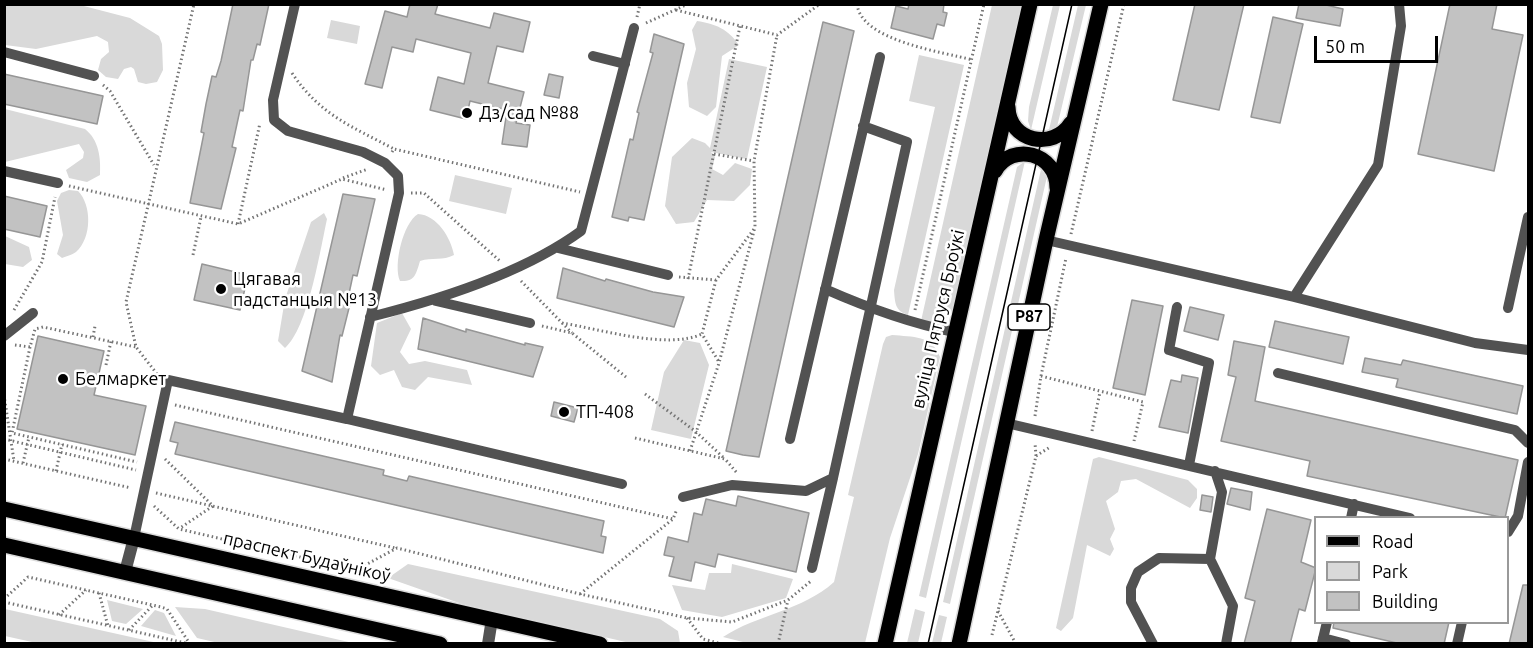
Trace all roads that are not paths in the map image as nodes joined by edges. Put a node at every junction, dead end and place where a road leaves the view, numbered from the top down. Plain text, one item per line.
1 (295, 4) edge
2 (1030, 4) edge
3 (1101, 4) edge
4 (1399, 4) edge
5 (634, 28) road end
6 (4, 52) edge
7 (593, 56) dead end
8 (880, 57) dead end
9 (625, 64) junction
10 (93, 76) road end
11 (1008, 104) junction
12 (1074, 118) junction
13 (863, 126) junction
14 (4, 171) edge
15 (993, 174) junction
16 (58, 183) road end
17 (1057, 191) junction
18 (1528, 217) edge
19 (1046, 240) junction
20 (1526, 240) edge
21 (558, 248) junction
22 (669, 275) road end
23 (825, 289) junction
24 (1294, 297) junction
25 (436, 300) junction
26 (1176, 307) dead end
27 (1508, 308) dead end
28 (870, 309) junction
29 (33, 313) dead end
30 (370, 317) junction
31 (530, 323) road end
32 (954, 332) junction
33 (4, 336) edge
34 (1528, 350) edge
35 (1278, 373) dead end
36 (347, 419) junction
37 (1006, 423) junction
38 (790, 440) dead end
39 (1528, 443) edge
40 (1528, 462) edge
41 (1189, 465) junction
42 (1215, 471) junction
43 (832, 478) junction
44 (622, 484) dead end
45 (683, 497) road end
46 (1354, 504) junction
47 (4, 509) edge
48 (1351, 516) edge
49 (1402, 516) edge
50 (1509, 530) edge
51 (134, 538) junction
52 (4, 545) edge
53 (1209, 559) junction
54 (812, 568) dead end
55 (125, 572) junction
56 (891, 618) junction
57 (492, 619) junction
58 (1327, 624) edge
59 (1462, 624) edge
60 (961, 639) edge
61 (1323, 641) edge
62 (440, 644) edge
63 (488, 644) edge
64 (600, 644) edge
65 (875, 644) edge
66 (885, 644) edge
67 (1153, 644) edge
68 (1227, 644) edge
69 (1346, 644) edge
70 (1457, 644) edge

1 - 30 lane
2 - 11 main road, вуліца Пятруся Броўкі
3 - 12 main road, Р87
4 - 24 lane
5 - 9 lane
6 - 10 lane
7 - 9 lane
8 - 13 lane
9 - 21 lane
11 - 12 main road
11 - 15 main road, вуліца Пятруся Броўкі
12 - 17 main road, Р87
13 - 23 lane
13 - 28 lane
14 - 16 lane
15 - 17 main road
15 - 32 main road, вуліца Пятруся Броўкі
17 - 19 main road, Р87
18 - 20 lane
19 - 24 lane
19 - 37 main road, Р87
20 - 27 lane
21 - 22 lane
21 - 25 lane
23 - 28 lane
23 - 38 lane
24 - 34 lane
25 - 30 lane
25 - 31 lane
26 - 41 lane
28 - 32 lane
28 - 43 lane
29 - 33 lane
30 - 36 lane
32 - 56 main road, вуліца Пятруся Броўкі
35 - 39 lane
36 - 44 lane
36 - 51 lane
37 - 41 lane
37 - 60 main road, Р87
40 - 50 lane
41 - 42 lane
42 - 46 lane
42 - 53 lane
43 - 45 lane
43 - 54 lane
46 - 48 lane
46 - 49 lane
47 - 51 main road, праспект Будаўнікоў
51 - 55 street
51 - 57 main road, праспект Будаўнікоў
52 - 55 main road
53 - 67 lane
53 - 68 lane
55 - 62 main road
56 - 65 main road
56 - 66 main road, вуліца Пятруся Броўкі
57 - 63 street
57 - 64 main road, праспект Будаўнікоў
58 - 61 lane
59 - 70 lane
61 - 69 lane

